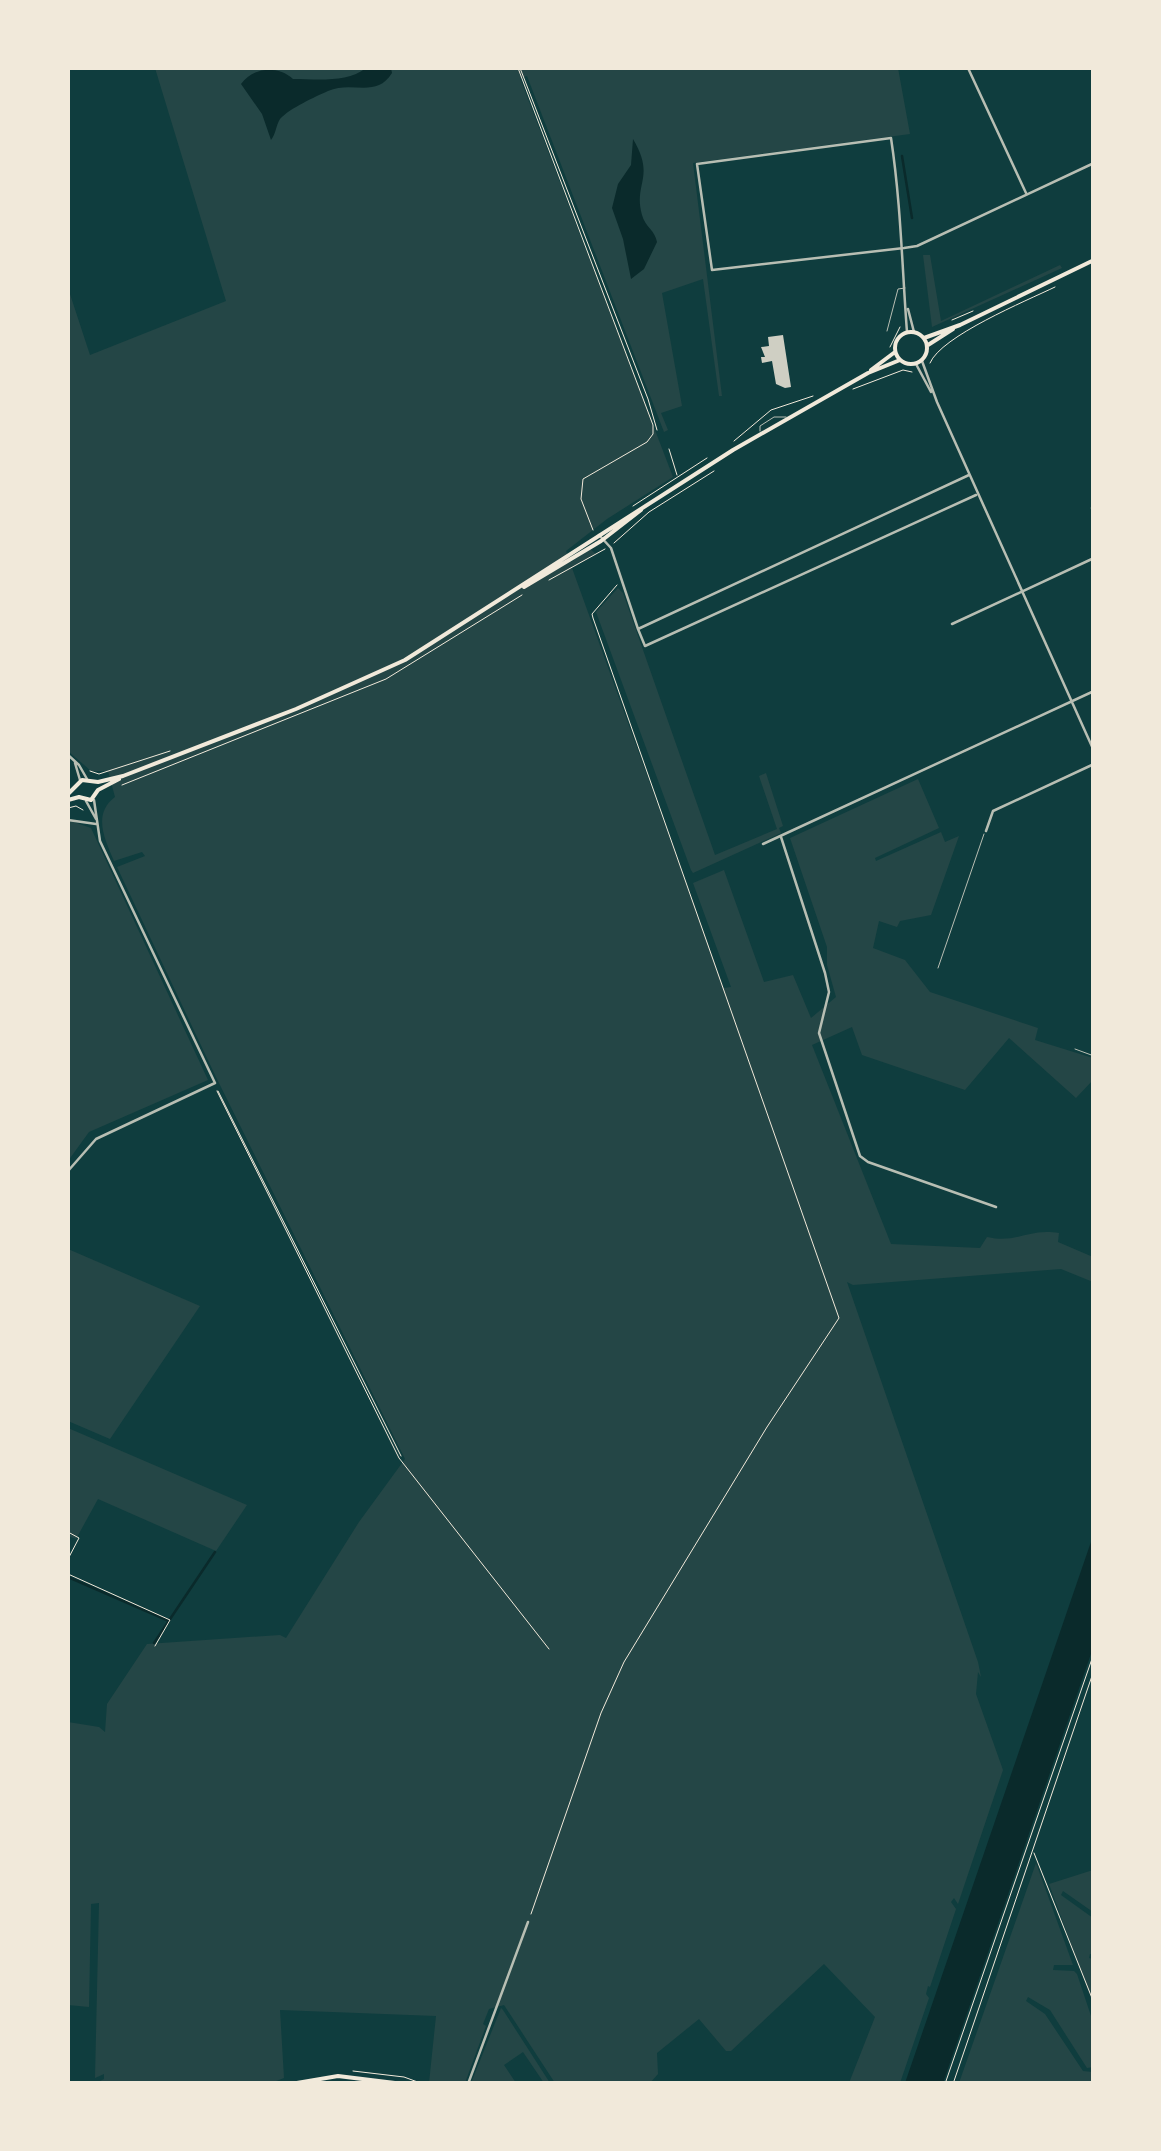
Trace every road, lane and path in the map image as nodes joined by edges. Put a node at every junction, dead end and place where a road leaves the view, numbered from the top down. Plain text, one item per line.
1 (519, 68) edge
2 (968, 68) edge
3 (1094, 163) edge
4 (1026, 193) junction
5 (904, 248) junction
6 (1094, 260) edge
7 (1059, 284) dead end
8 (906, 288) junction
9 (960, 325) junction
10 (886, 331) dead end
11 (911, 332) junction
12 (924, 338) junction
13 (928, 346) junction
14 (941, 348) dead end
15 (896, 352) junction
16 (900, 360) junction
17 (919, 363) junction
18 (868, 373) junction
19 (894, 373) dead end
20 (851, 390) dead end
21 (657, 430) dead end
22 (669, 449) dead end
23 (723, 464) dead end
24 (969, 475) junction
25 (682, 483) junction
26 (978, 494) junction
27 (600, 537) junction
28 (618, 540) dead end
29 (1094, 558) edge
30 (614, 560) junction
31 (622, 579) junction
32 (547, 581) dead end
33 (532, 588) dead end
34 (1022, 592) junction
35 (501, 608) dead end
36 (952, 624) dead end
37 (638, 628) junction
38 (1094, 691) edge
39 (1072, 701) junction
40 (175, 749) dead end
41 (1094, 751) edge
42 (68, 755) edge
43 (74, 761) junction
44 (1094, 764) edge
45 (88, 770) dead end
46 (123, 776) junction
47 (87, 779) junction
48 (80, 781) junction
49 (95, 782) junction
50 (76, 788) junction
51 (98, 790) junction
52 (68, 797) edge
53 (79, 797) junction
54 (94, 798) junction
55 (86, 800) junction
56 (68, 808) edge
57 (83, 810) dead end
58 (68, 820) edge
59 (96, 822) junction
60 (986, 830) joint
61 (781, 837) junction
62 (763, 844) dead end
63 (938, 968) dead end
64 (1075, 1049) dead end
65 (1094, 1056) edge
66 (214, 1084) junction
67 (68, 1170) edge
68 (996, 1207) dead end
69 (401, 1456) dead end
70 (68, 1532) edge
71 (68, 1559) edge
72 (68, 1574) edge
73 (155, 1644) dead end
74 (550, 1650) dead end
75 (1094, 1654) edge
76 (1094, 1670) edge
77 (1032, 1851) junction
78 (528, 1922) joint
79 (1094, 2004) edge
80 (292, 2083) edge
81 (320, 2084) edge
82 (374, 2084) edge
83 (403, 2084) edge
84 (468, 2084) edge
85 (945, 2084) edge
86 (953, 2084) edge

1 - 21 path
1 - 27 path
2 - 4 street
3 - 4 street
4 - 5 street
5 - 5 street
5 - 8 street
6 - 9 main road
7 - 14 path
8 - 10 lane
8 - 11 street
9 - 12 main road
9 - 13 main road
11 - 12 main road
11 - 15 main road
12 - 13 main road
13 - 17 main road
15 - 16 main road
15 - 18 main road
16 - 17 main road
16 - 18 main road
17 - 24 street
18 - 25 main road
19 - 20 path
22 - 25 path
23 - 28 path
24 - 26 street
24 - 37 street
25 - 27 main road
26 - 34 street
26 - 37 street
27 - 30 street
27 - 46 main road
29 - 34 street
30 - 31 street
30 - 32 path
31 - 37 street
31 - 78 path
33 - 35 path
34 - 36 street
34 - 39 street
38 - 39 street
39 - 41 street
39 - 61 street
40 - 45 path
42 - 43 street
43 - 47 street
43 - 48 street
44 - 60 street
46 - 49 main road
46 - 51 main road
47 - 48 main road
47 - 49 main road
48 - 50 main road
49 - 51 main road
50 - 52 main road
50 - 53 main road
51 - 54 main road
52 - 53 main road
53 - 55 main road
54 - 55 main road
54 - 59 street
55 - 59 street
56 - 57 path
58 - 59 street
59 - 66 street
60 - 63 lane
61 - 62 street
61 - 68 street
64 - 65 lane
66 - 67 street
66 - 69 path
66 - 74 path
70 - 71 path
72 - 73 path
75 - 85 path
76 - 77 path
77 - 79 path
77 - 86 path
78 - 84 street
80 - 83 main road
81 - 82 street

